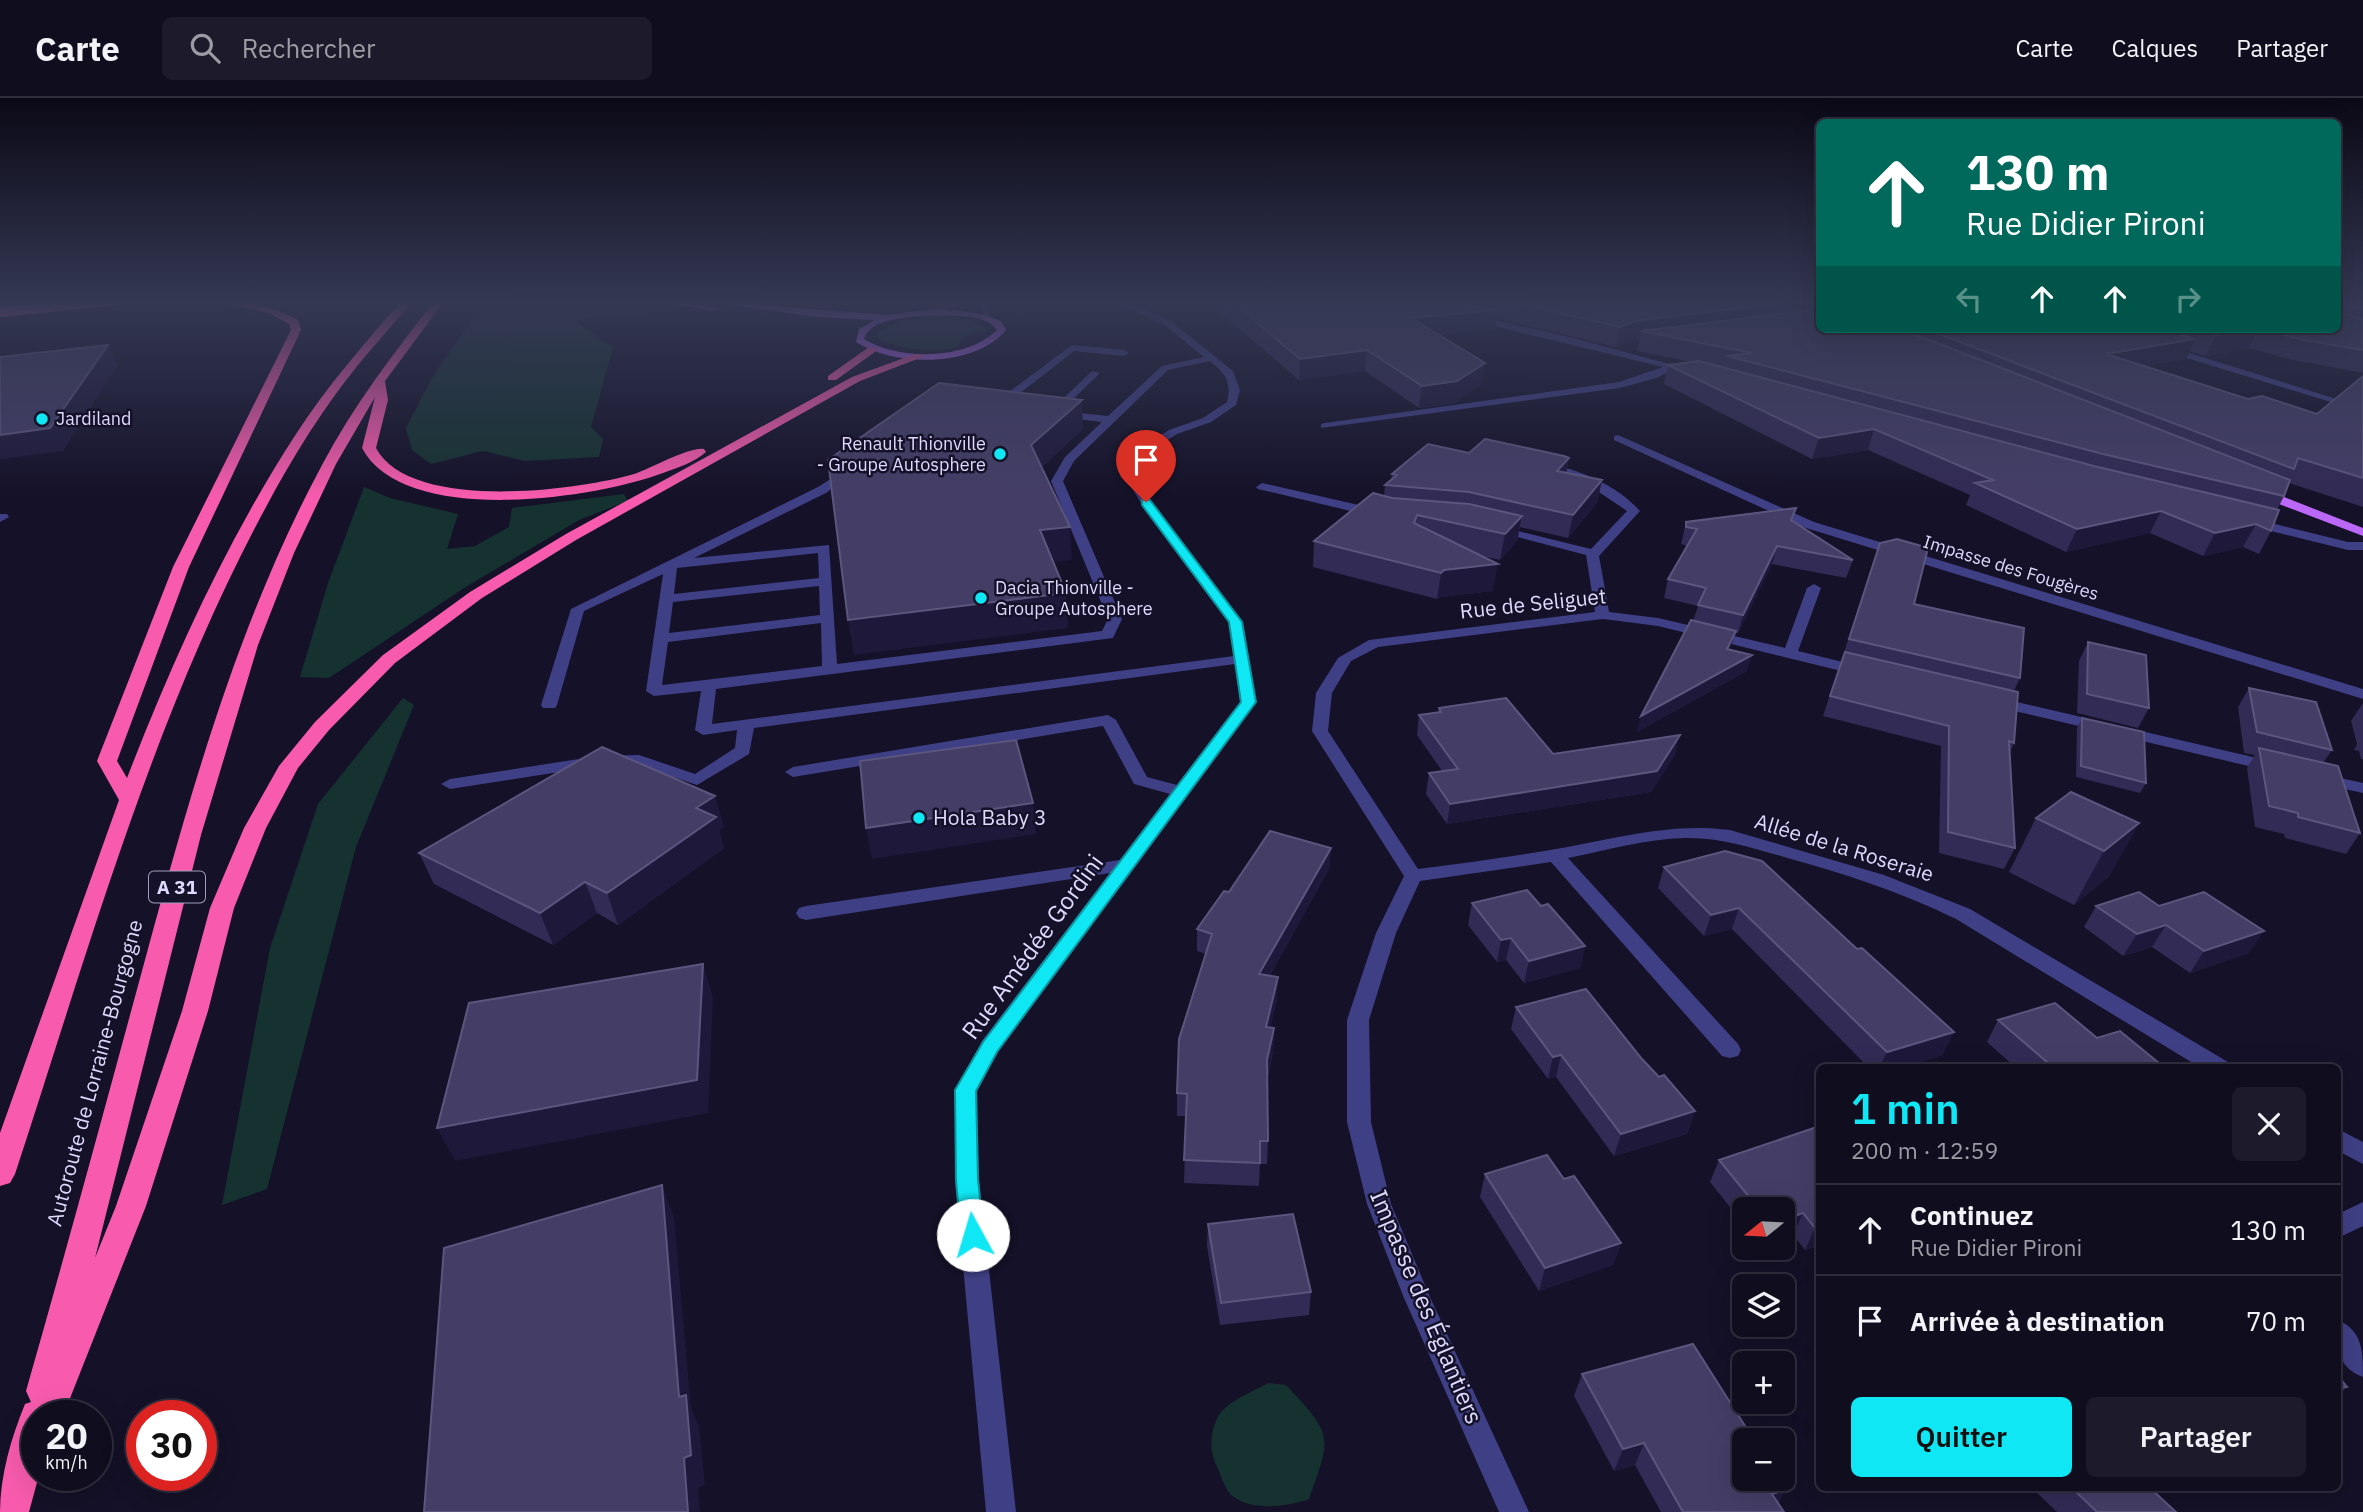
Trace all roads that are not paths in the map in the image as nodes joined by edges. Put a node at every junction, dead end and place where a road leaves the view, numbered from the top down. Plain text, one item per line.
1 (280, 366) edge
2 (353, 366) edge
3 (390, 366) edge
4 (851, 366) edge
5 (892, 366) edge
6 (1046, 366) edge
7 (1174, 366) edge
8 (1222, 366) edge
9 (1673, 366) joint
10 (2221, 366) edge
11 (1095, 373) dead end
12 (1700, 374) edge
13 (379, 381) junction
14 (2339, 401) edge
15 (1011, 408) edge
16 (1039, 411) edge
17 (1053, 413) junction
18 (1111, 420) junction
19 (1325, 426) dead end
20 (1618, 438) dead end
21 (864, 460) edge
22 (1527, 462) edge
23 (1262, 487) dead end
24 (2250, 488) edge
25 (1390, 516) edge
26 (2244, 520) edge
27 (1479, 525) edge
28 (2363, 532) edge
29 (2363, 546) edge
30 (1592, 556) junction
31 (671, 565) junction
32 (826, 581) junction
33 (1814, 588) dead end
34 (666, 599) junction
35 (1603, 615) junction
36 (828, 618) junction
37 (661, 638) junction
38 (1790, 654) junction
39 (1240, 659) junction
40 (830, 670) junction
41 (1883, 676) edge
42 (709, 685) junction
43 (2363, 694) edge
44 (1976, 698) edge
45 (549, 705) dead end
46 (746, 725) junction
47 (2283, 769) edge
48 (793, 772) dead end
49 (2310, 776) edge
50 (450, 784) dead end
51 (2363, 788) edge
52 (1181, 792) junction
53 (129, 799) junction
54 (1555, 855) junction
55 (1126, 864) junction
56 (1413, 876) junction
57 (806, 913) dead end
58 (1730, 1050) dead end
59 (2213, 1064) edge
60 (2341, 1141) edge
61 (2363, 1154) edge
62 (0, 1174) edge
63 (2363, 1213) edge
64 (2341, 1225) edge
65 (2341, 1337) edge
66 (2363, 1364) edge
67 (41, 1400) edge
68 (52, 1400) edge
69 (21, 1477) edge
70 (16, 1496) edge
71 (1001, 1512) edge
72 (1514, 1512) edge

1 - 53 highway
2 - 53 highway
3 - 13 highway, Autoroute de Lorraine-Bourgogne / A 31
4 - 13 highway
5 - 68 highway
6 - 15 street
7 - 18 street
8 - 39 street, Rue Amédée Gordini
9 - 12 street
9 - 19 street
10 - 14 street
11 - 17 street
13 - 67 highway, Autoroute de Lorraine-Bourgogne / A 31
16 - 17 street
17 - 18 street
18 - 40 street
20 - 43 street, Impasse des Fougères
21 - 31 street
22 - 30 street
23 - 25 street
24 - 28 main road
26 - 29 street
27 - 30 street
30 - 35 street
31 - 32 street
31 - 34 street
31 - 45 street
32 - 34 street
32 - 36 street
33 - 38 street
34 - 37 street
35 - 38 street, Rue de Seliguet
35 - 56 street, Rue de Seliguet
36 - 37 street
36 - 40 street
37 - 42 street
38 - 41 street, Rue de Seliguet
39 - 46 street
39 - 52 street, Rue Amédée Gordini
40 - 42 street
42 - 46 street
44 - 47 street
46 - 50 street
48 - 52 street
49 - 51 street
52 - 55 street, Rue Amédée Gordini
53 - 62 highway
54 - 56 street, Allée de la Roseraie
54 - 58 street
54 - 59 street, Allée de la Roseraie
55 - 57 street
55 - 71 street, Rue Amédée Gordini
56 - 72 street, Impasse des Églantiers
60 - 61 street
63 - 64 street
65 - 66 street
69 - 70 highway, Autoroute de Lorraine-Bourgogne / A 31

